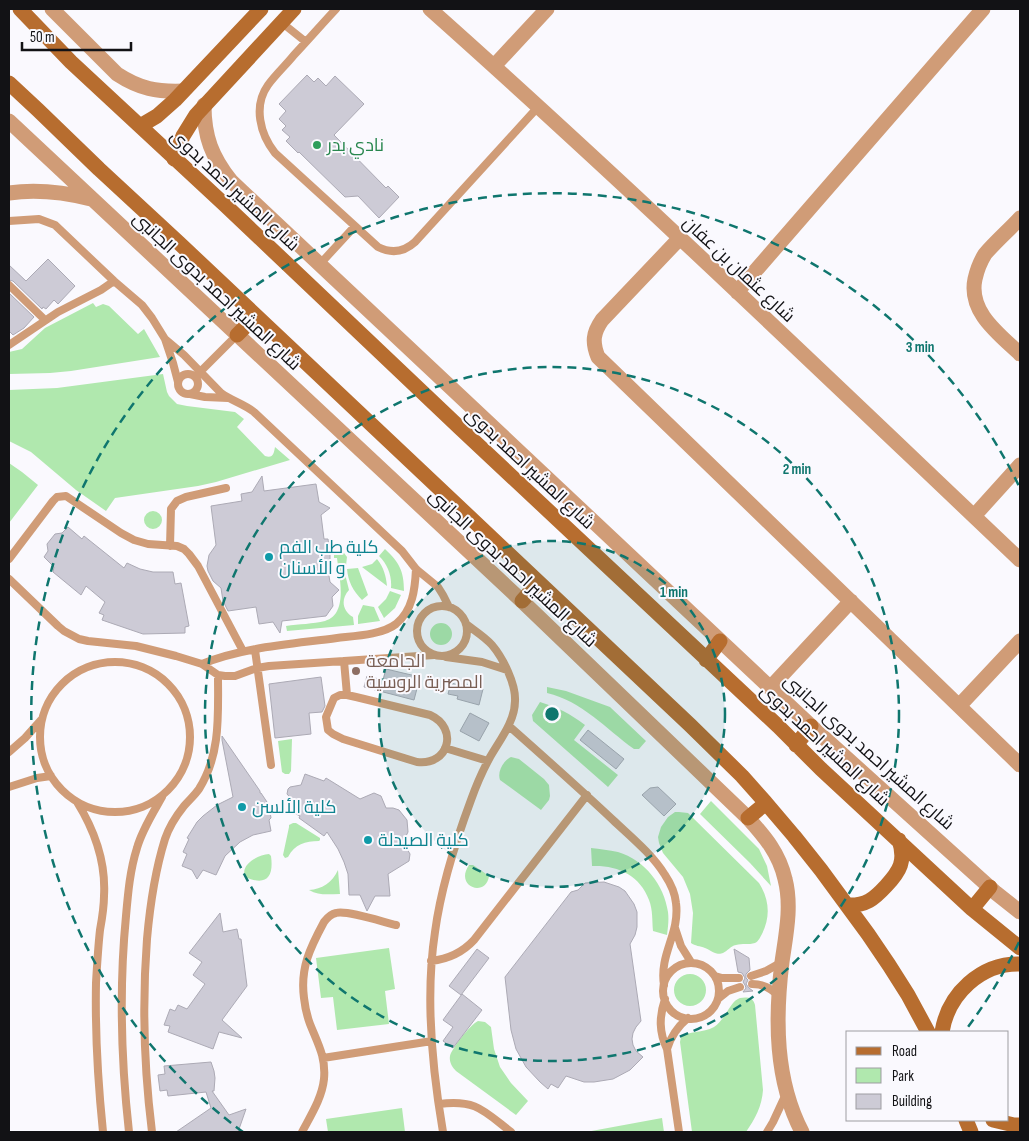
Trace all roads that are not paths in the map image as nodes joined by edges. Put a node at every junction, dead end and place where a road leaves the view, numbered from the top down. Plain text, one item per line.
1 (20, 9) edge
2 (52, 9) edge
3 (261, 9) edge
4 (294, 9) edge
5 (336, 9) edge
6 (430, 9) edge
7 (547, 9) edge
8 (983, 9) edge
9 (281, 22) junction
10 (306, 42) junction
11 (494, 66) junction
12 (9, 83) edge
13 (184, 91) junction
14 (204, 105) junction
15 (538, 107) junction
16 (9, 121) edge
17 (140, 126) junction
18 (174, 159) junction
19 (9, 193) edge
20 (93, 200) junction
21 (1020, 218) edge
22 (9, 221) edge
23 (355, 226) junction
24 (679, 238) junction
25 (320, 264) junction
26 (114, 281) junction
27 (9, 285) edge
28 (737, 292) junction
29 (256, 316) junction
30 (45, 320) junction
31 (237, 335) junction
32 (165, 340) junction
33 (9, 344) edge
34 (1020, 354) edge
35 (198, 374) junction
36 (178, 382) junction
37 (190, 394) junction
38 (228, 398) junction
39 (1020, 464) edge
40 (226, 488) dead end
41 (974, 516) junction
42 (170, 546) junction
43 (9, 559) edge
44 (1020, 560) edge
45 (416, 568) junction
46 (9, 578) edge
47 (538, 583) junction
48 (522, 600) junction
49 (851, 602) junction
50 (449, 607) junction
51 (407, 611) junction
52 (420, 619) junction
53 (466, 624) junction
54 (720, 641) junction
55 (1020, 642) edge
56 (255, 650) junction
57 (243, 651) junction
58 (434, 655) junction
59 (444, 656) junction
60 (706, 660) junction
61 (344, 661) junction
62 (202, 664) junction
63 (257, 668) junction
64 (507, 670) junction
65 (218, 675) junction
66 (770, 688) junction
67 (346, 694) junction
68 (959, 706) junction
69 (42, 719) junction
70 (509, 726) junction
71 (811, 726) junction
72 (796, 745) junction
73 (445, 748) junction
74 (9, 752) edge
75 (488, 761) junction
76 (271, 765) dead end
77 (1020, 765) edge
78 (51, 776) junction
79 (9, 787) edge
80 (164, 794) junction
81 (587, 795) junction
82 (78, 802) junction
83 (766, 803) junction
84 (748, 818) junction
85 (898, 840) junction
86 (990, 887) junction
87 (846, 905) junction
88 (972, 909) junction
89 (1020, 912) edge
90 (396, 925) dead end
91 (675, 928) junction
92 (1020, 948) edge
93 (432, 961) junction
94 (691, 962) junction
95 (782, 962) junction
96 (1020, 964) edge
97 (715, 976) junction
98 (664, 985) junction
99 (778, 995) junction
100 (665, 999) junction
101 (718, 999) junction
102 (688, 1018) junction
103 (927, 1031) edge
104 (942, 1031) edge
105 (432, 1041) junction
106 (667, 1049) junction
107 (323, 1058) junction
108 (786, 1094) junction
109 (439, 1104) junction
110 (997, 1121) edge
111 (1020, 1124) edge
112 (103, 1132) edge
113 (129, 1132) edge
114 (152, 1132) edge
115 (302, 1132) edge
116 (443, 1132) edge
117 (511, 1132) edge
118 (678, 1132) edge
119 (767, 1132) edge
120 (802, 1132) edge

1 - 17 street, شارع المشير احمد بدوى
2 - 13 street
3 - 13 street
4 - 9 street
5 - 10 lane
6 - 11 street, شارع عثمان بن عفان
7 - 11 street
8 - 28 street
9 - 10 lane
9 - 14 street
10 - 23 lane
11 - 15 street, شارع عثمان بن عفان
12 - 29 street
13 - 17 street
14 - 18 street
14 - 25 street, شارع المشير احمد بدوى الجانبى
15 - 23 lane
15 - 24 street, شارع عثمان بن عفان
16 - 20 street, شارع المشير احمد بدوى الجانبى
17 - 18 street, شارع المشير احمد بدوى
18 - 60 street, شارع المشير احمد بدوى
19 - 20 street
20 - 31 street, شارع المشير احمد بدوى الجانبى
21 - 34 street
22 - 26 lane
23 - 25 lane
24 - 28 street, شارع عثمان بن عفان
24 - 49 street
25 - 54 street, شارع المشير احمد بدوى الجانبى
26 - 30 lane
26 - 32 lane
27 - 30 lane
28 - 41 street, شارع عثمان بن عفان
29 - 31 street
29 - 47 street
30 - 33 lane
31 - 35 lane
31 - 48 street, شارع المشير احمد بدوى الجانبى
32 - 35 lane
32 - 36 lane
35 - 36 lane
35 - 37 lane
35 - 38 lane
36 - 37 lane
37 - 38 lane
38 - 45 lane
39 - 41 street
40 - 42 lane
41 - 44 street, شارع عثمان بن عفان
42 - 43 lane
42 - 57 lane
45 - 50 lane
45 - 51 lane
46 - 62 lane
47 - 48 street
47 - 83 street
48 - 84 street, شارع المشير احمد بدوى الجانبى
49 - 66 street
49 - 68 street
50 - 52 lane
50 - 53 lane
51 - 52 lane
51 - 56 lane
52 - 58 lane
53 - 59 lane
53 - 64 lane
54 - 60 street
54 - 66 street, شارع المشير احمد بدوى الجانبى
55 - 68 street
56 - 57 lane
56 - 63 lane
57 - 62 lane
58 - 59 lane
58 - 61 lane
59 - 64 lane
60 - 72 street, شارع المشير احمد بدوى
61 - 63 lane
61 - 67 lane
62 - 65 lane
63 - 65 lane
63 - 76 lane
64 - 70 lane
65 - 114 lane
66 - 71 street, شارع المشير احمد بدوى الجانبى
67 - 73 lane
67 - 73 lane
68 - 77 street
69 - 74 lane
69 - 78 lane
69 - 80 lane
70 - 75 lane
70 - 81 lane
71 - 72 street
71 - 86 street, شارع المشير احمد بدوى الجانبى
72 - 85 street, شارع المشير احمد بدوى
73 - 75 lane
75 - 93 lane
78 - 79 lane
78 - 82 lane
80 - 82 lane
80 - 113 lane
81 - 91 lane
81 - 93 lane
82 - 112 lane
83 - 84 street
83 - 87 street
84 - 95 street, شارع المشير احمد بدوى الجانبى
85 - 87 street
85 - 88 street, شارع المشير احمد بدوى
86 - 88 street
86 - 89 street, شارع المشير احمد بدوى الجانبى
87 - 103 street
88 - 92 street, شارع المشير احمد بدوى
90 - 107 lane
91 - 94 lane
91 - 98 lane
93 - 105 lane
94 - 97 lane
94 - 98 lane
95 - 99 street, شارع المشير احمد بدوى الجانبى
95 - 99 lane
96 - 104 street
97 - 101 lane
97 - 101 lane
98 - 100 lane
99 - 108 street, شارع المشير احمد بدوى الجانبى
100 - 102 lane
100 - 106 lane
101 - 102 lane
102 - 106 lane
105 - 107 lane
105 - 109 lane
106 - 118 lane
107 - 115 lane
108 - 119 lane
108 - 120 street, شارع المشير احمد بدوى الجانبى
109 - 116 lane
109 - 117 lane
110 - 111 street

